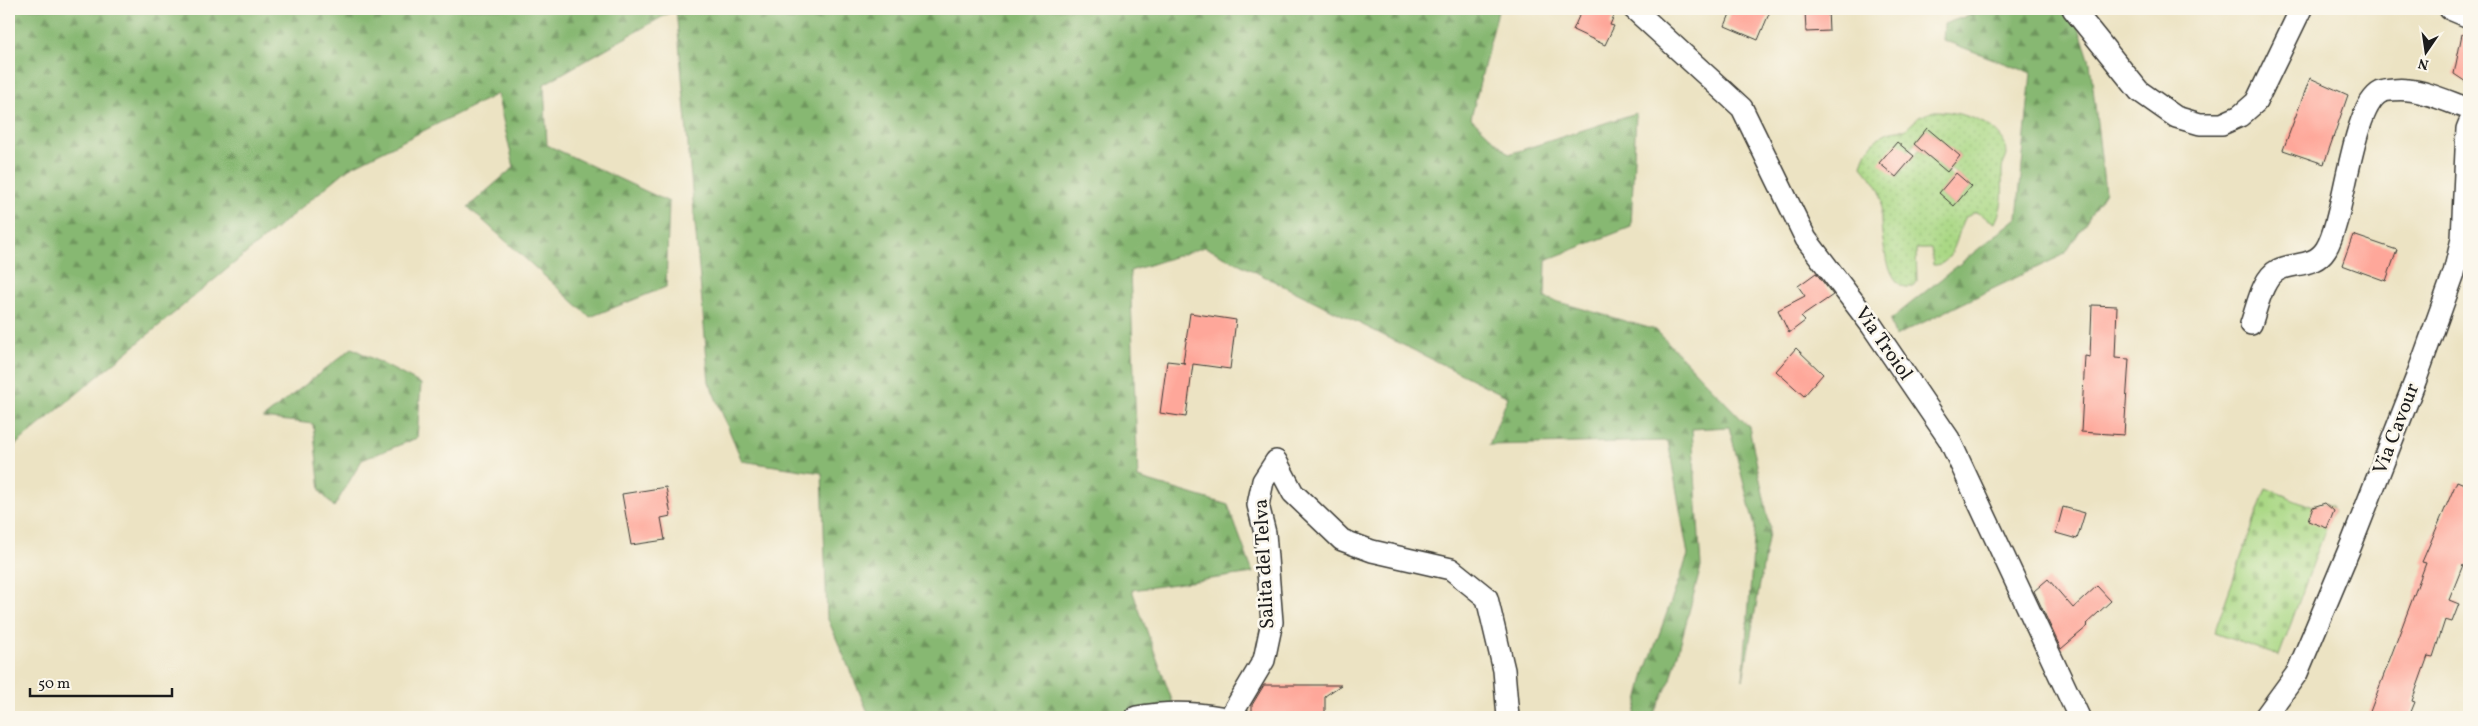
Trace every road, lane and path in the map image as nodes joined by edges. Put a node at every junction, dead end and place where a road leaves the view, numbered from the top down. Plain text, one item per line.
1 (1634, 9) edge
2 (2073, 9) edge
3 (2300, 9) edge
4 (2450, 9) edge
5 (2469, 17) edge
6 (2469, 109) edge
7 (2469, 124) edge
8 (2251, 324) dead end
9 (1136, 717) edge
10 (1220, 717) edge
11 (1230, 717) edge
12 (1508, 717) edge
13 (2079, 717) edge
14 (2265, 717) edge

1 - 13 street, Via Troiol
2 - 3 street
4 - 5 street
6 - 8 street
7 - 14 street, Via Cavour
9 - 10 street
11 - 12 street, Salita del Telva

